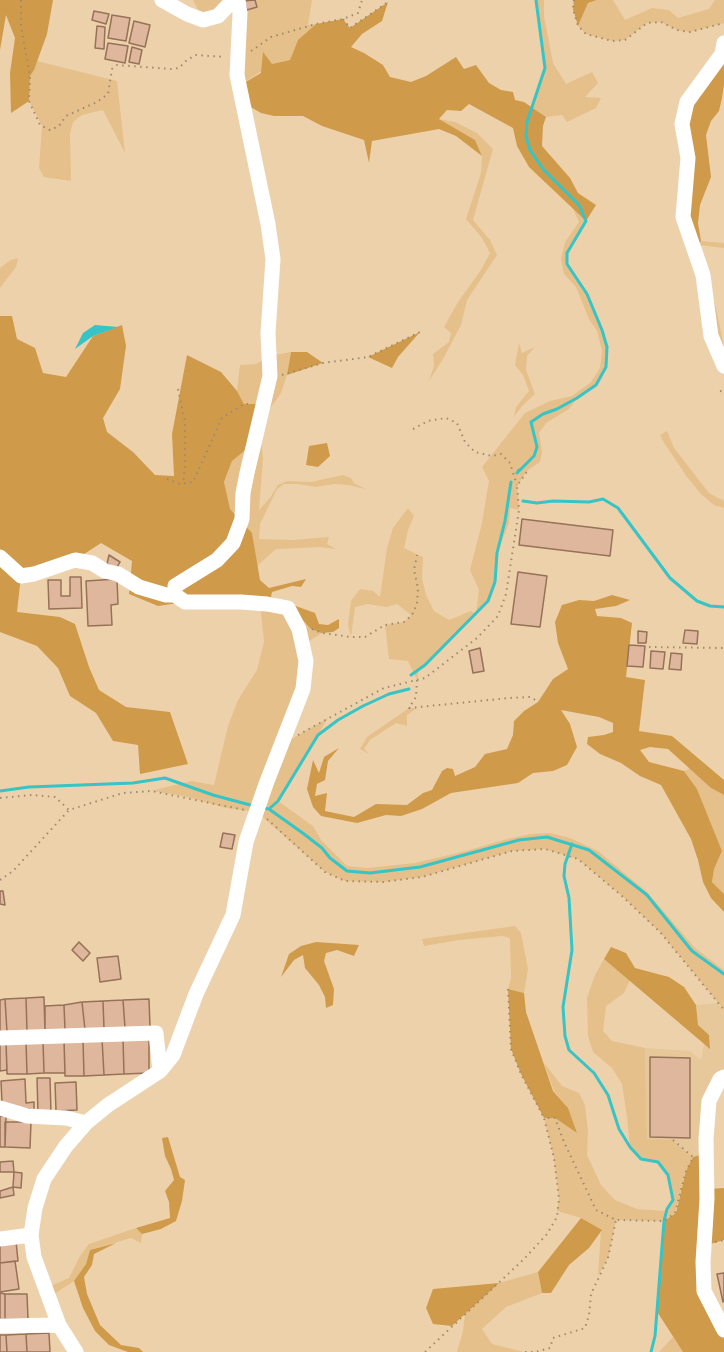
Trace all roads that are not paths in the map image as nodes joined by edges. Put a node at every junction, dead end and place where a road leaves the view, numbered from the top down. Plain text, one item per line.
1 (162, 0) edge
2 (233, 0) edge
3 (238, 0) edge
4 (724, 43) edge
5 (724, 366) edge
6 (0, 557) edge
7 (175, 595) junction
8 (0, 1038) edge
9 (160, 1071) junction
10 (724, 1077) edge
11 (0, 1108) edge
12 (86, 1123) junction
13 (31, 1235) junction
14 (0, 1239) edge
15 (59, 1325) junction
16 (0, 1326) edge
17 (724, 1328) edge
18 (76, 1352) edge

1 - 2 street
3 - 7 street
4 - 5 street
6 - 7 street
7 - 9 street
8 - 9 street
9 - 12 street
10 - 17 street
11 - 12 street
12 - 13 street
13 - 14 street
13 - 15 street
15 - 16 street
15 - 18 street

